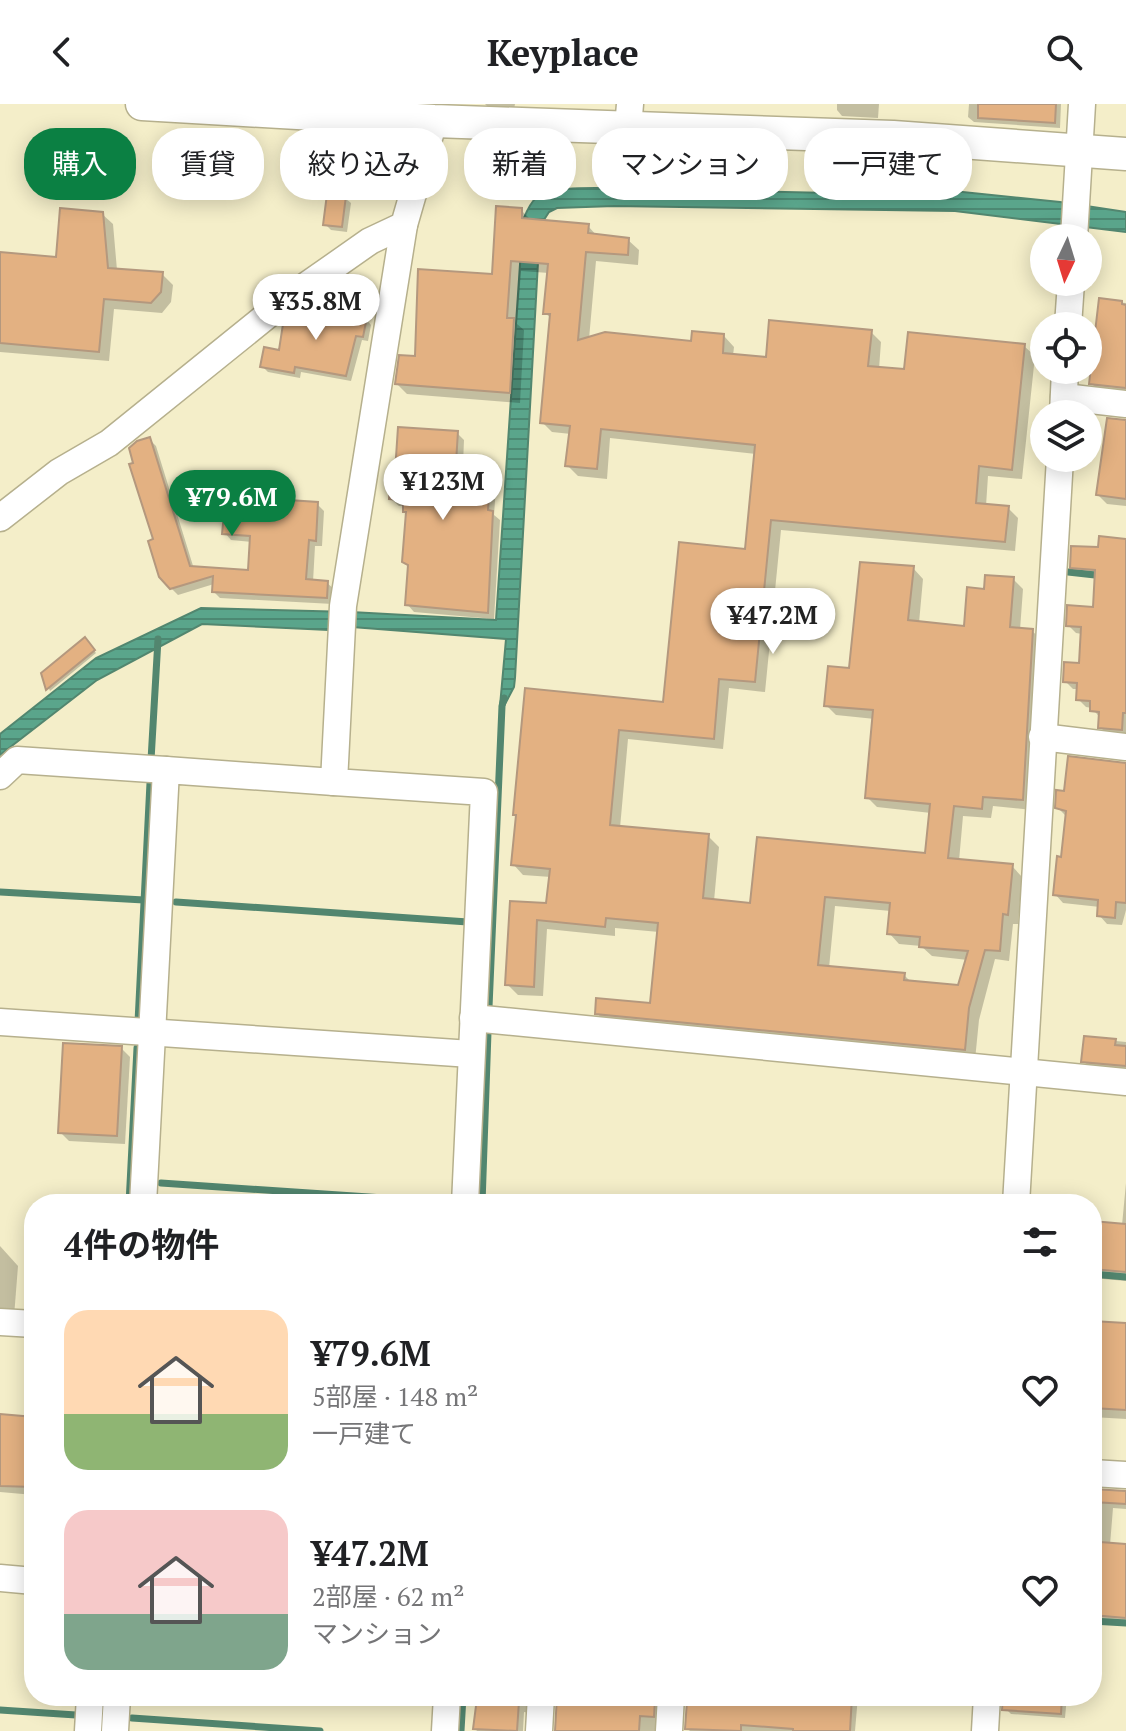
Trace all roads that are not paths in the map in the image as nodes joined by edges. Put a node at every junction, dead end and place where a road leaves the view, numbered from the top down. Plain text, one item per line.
1 (142, 104) edge
2 (1082, 104) edge
3 (226, 106) edge
4 (629, 116) edge
5 (434, 121) junction
6 (1079, 150) junction
7 (1126, 154) edge
8 (1075, 222) edge
9 (404, 225) junction
10 (1126, 404) edge
11 (1102, 405) edge
12 (1059, 472) edge
13 (0, 518) edge
14 (1042, 737) junction
15 (1126, 747) edge
16 (166, 770) junction
17 (0, 776) edge
18 (334, 782) junction
19 (473, 1018) junction
20 (0, 1022) edge
21 (153, 1032) junction
22 (471, 1054) junction
23 (1023, 1072) junction
24 (1126, 1082) edge
25 (144, 1194) edge
26 (465, 1194) edge
27 (1017, 1194) edge
28 (0, 1322) edge
29 (24, 1323) edge
30 (1102, 1474) edge
31 (1126, 1475) edge
32 (0, 1578) edge
33 (24, 1580) edge
34 (89, 1706) edge
35 (116, 1706) edge
36 (446, 1706) edge
37 (540, 1706) edge
38 (670, 1706) edge
39 (986, 1706) edge
40 (88, 1731) edge
41 (115, 1731) edge
42 (445, 1731) edge
43 (539, 1731) edge
44 (669, 1731) edge
45 (985, 1731) edge

1 - 3 main road
2 - 6 street
3 - 5 main road
4 - 5 main road
4 - 6 main road
5 - 9 street
6 - 7 main road
6 - 8 street
9 - 13 street
9 - 18 street
10 - 11 street
12 - 14 street
14 - 15 street
14 - 23 street
16 - 17 street
16 - 18 street
16 - 21 street
18 - 19 street
19 - 22 street
19 - 23 street
20 - 21 street
21 - 22 street
21 - 25 street
22 - 26 street
23 - 24 street
23 - 27 street
28 - 29 street
30 - 31 street
32 - 33 street
34 - 40 street
35 - 41 street
36 - 42 street
37 - 43 street
38 - 44 street
39 - 45 street

